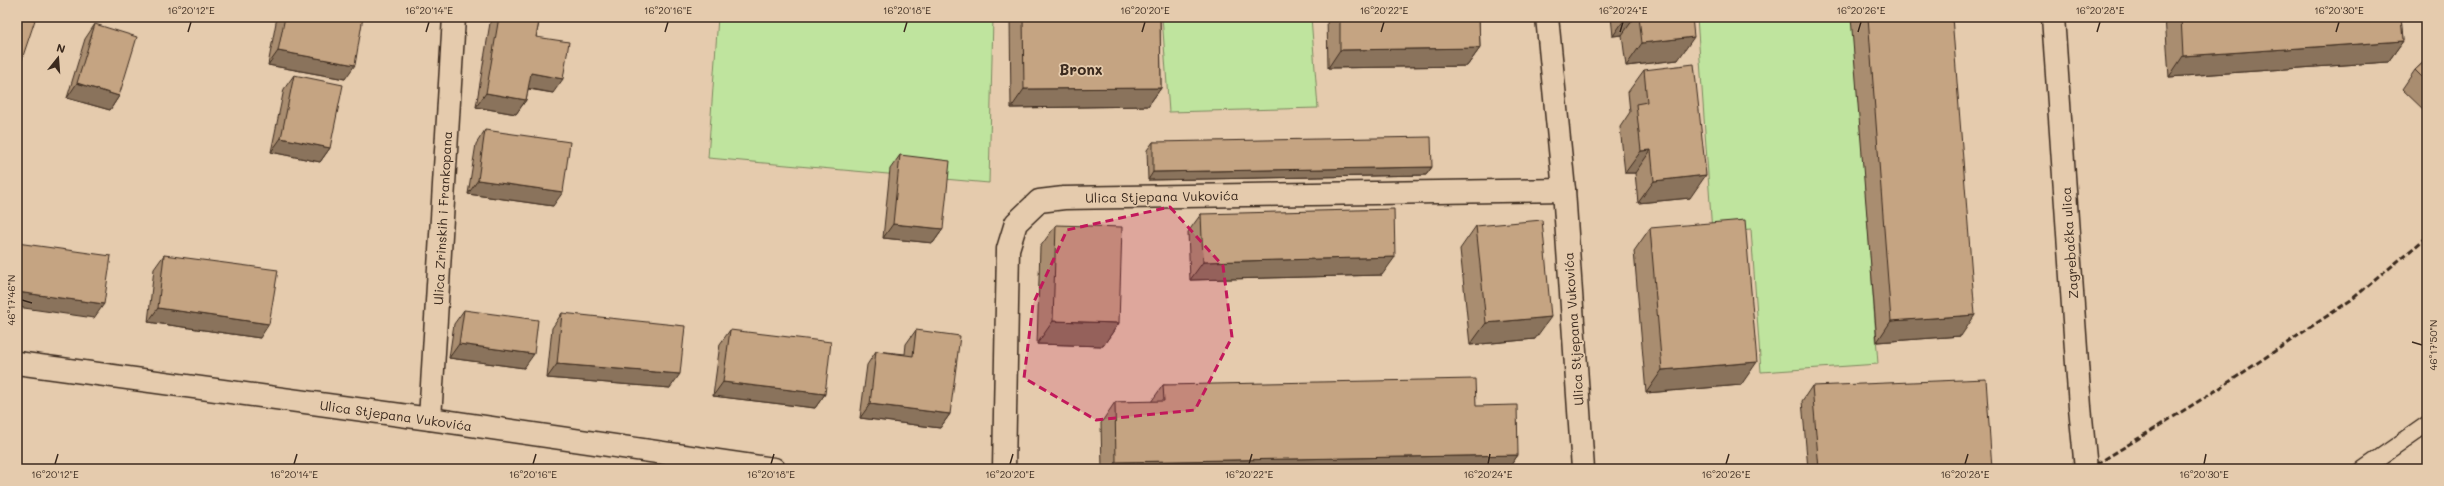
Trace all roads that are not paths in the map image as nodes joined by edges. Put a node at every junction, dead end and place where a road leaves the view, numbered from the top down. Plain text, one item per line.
1 (454, 17) edge
2 (1547, 17) edge
3 (2053, 17) edge
4 (1564, 190) junction
5 (17, 363) edge
6 (430, 419) junction
7 (2427, 424) edge
8 (774, 469) edge
9 (1004, 469) edge
10 (1583, 469) edge
11 (2086, 469) edge
12 (2363, 469) edge

1 - 6 street, Ulica Zrinskih i Frankopana
2 - 4 street, Ulica Stjepana Vukovića
3 - 11 street, Zagrebačka ulica
4 - 9 street, Ulica Stjepana Vukovića
4 - 10 street, Ulica Stjepana Vukovića
5 - 6 street, Ulica Stjepana Vukovića
6 - 8 street, Ulica Stjepana Vukovića
7 - 12 lane

